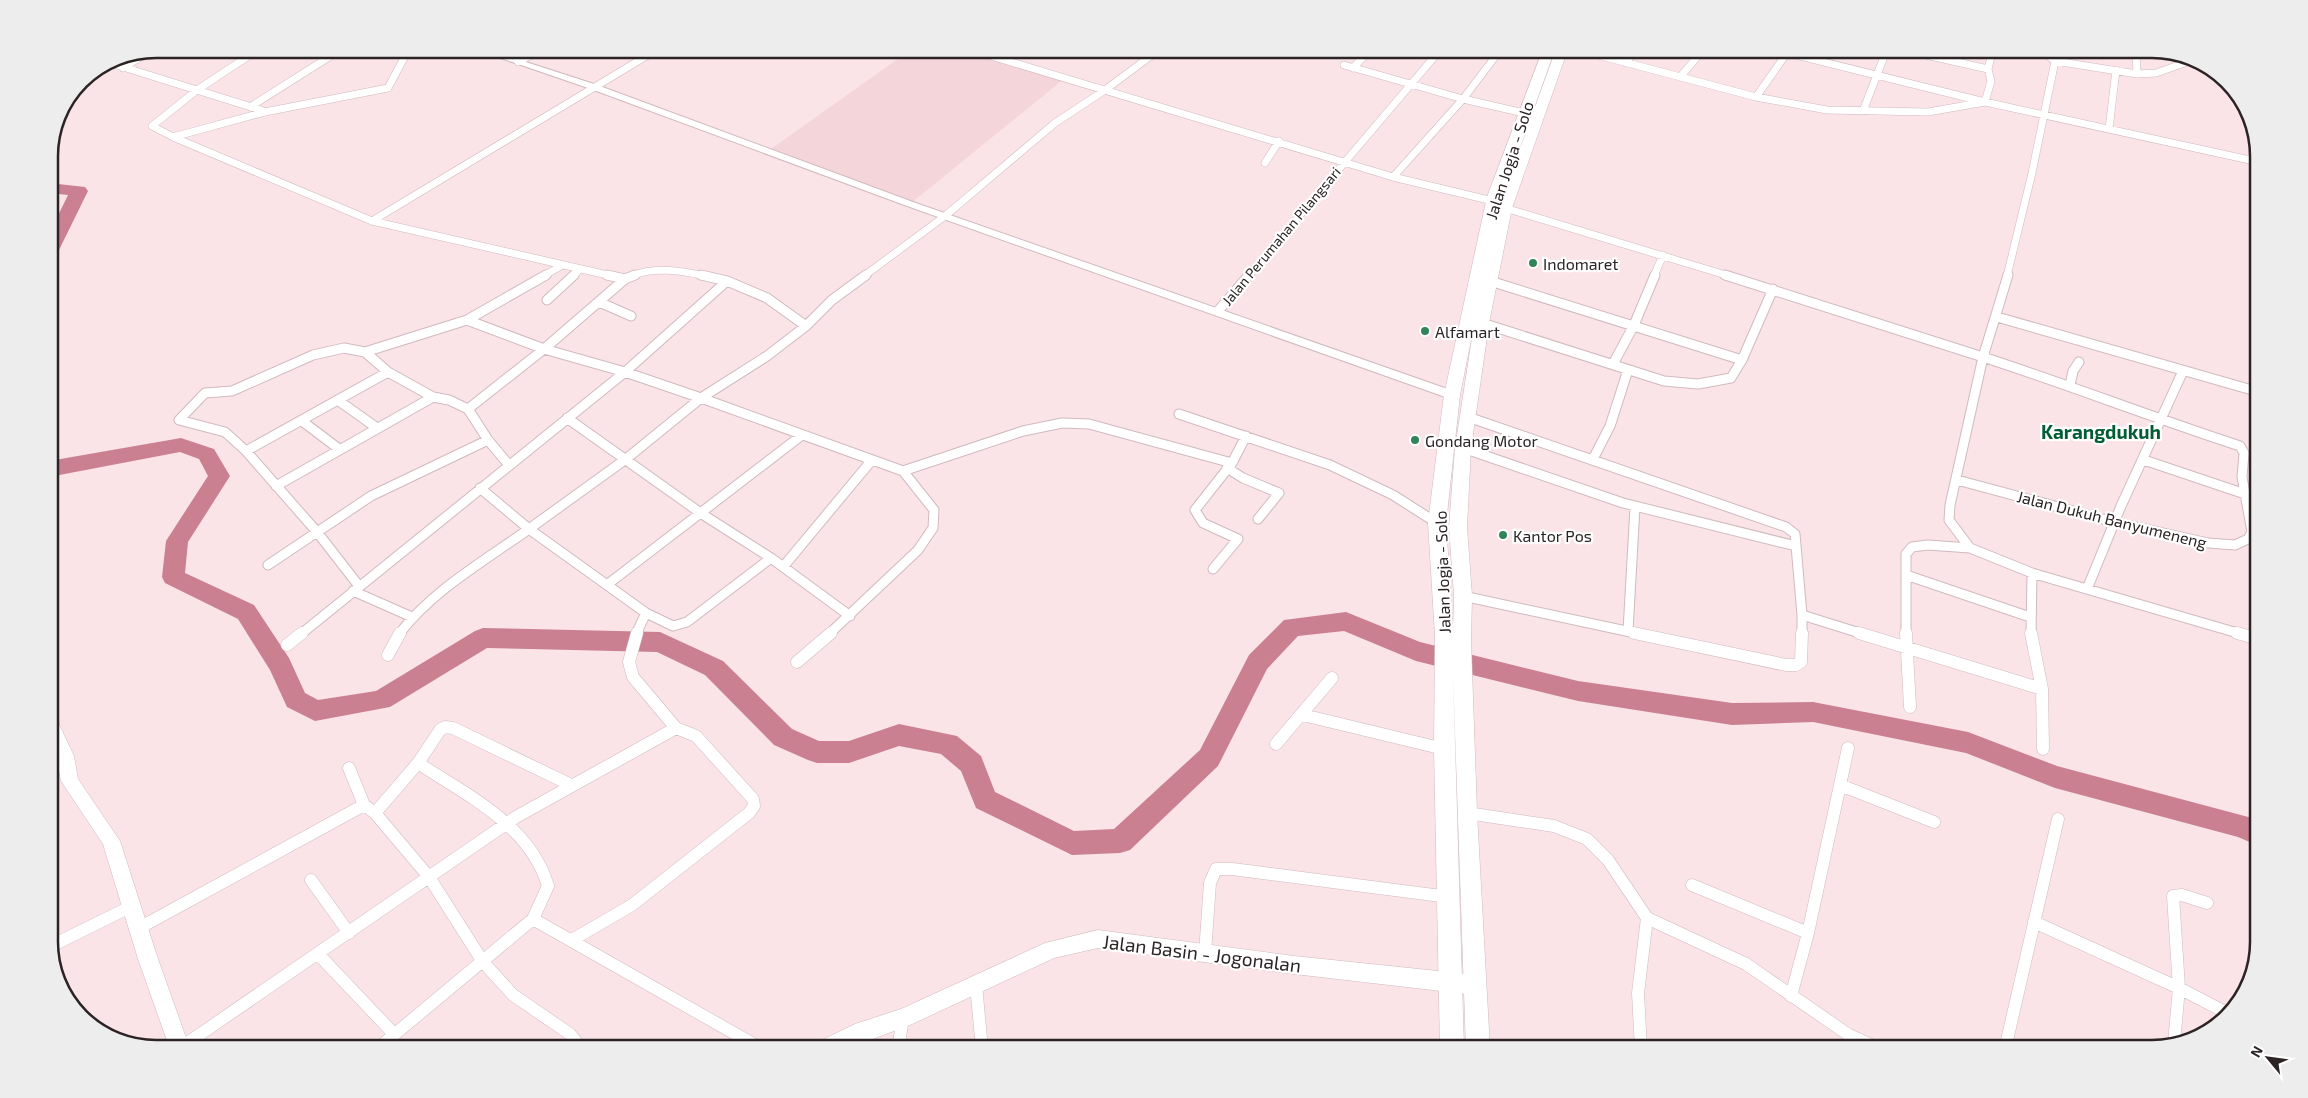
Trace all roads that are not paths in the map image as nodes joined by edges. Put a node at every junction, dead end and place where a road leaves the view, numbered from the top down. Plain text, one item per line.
1 (245, 58) edge
2 (328, 58) edge
3 (404, 58) edge
4 (506, 58) edge
5 (526, 58) edge
6 (643, 58) edge
7 (998, 58) edge
8 (1148, 58) edge
9 (1362, 58) edge
10 (1433, 58) edge
11 (1494, 58) edge
12 (1545, 58) edge
13 (1558, 58) edge
14 (1608, 58) edge
15 (1630, 58) edge
16 (1696, 58) edge
17 (1783, 58) edge
18 (1814, 58) edge
19 (1883, 58) edge
20 (1939, 58) edge
21 (1991, 58) edge
22 (2051, 58) edge
23 (2060, 58) edge
24 (2136, 58) edge
25 (137, 59) edge
26 (2055, 61) junction
27 (518, 62) junction
28 (1626, 63) junction
29 (2184, 63) edge
30 (1344, 65) dead end
31 (117, 66) edge
32 (123, 68) junction
33 (1353, 68) junction
34 (1988, 69) junction
35 (2116, 70) junction
36 (2137, 74) junction
37 (1876, 75) junction
38 (1680, 77) junction
39 (1412, 84) junction
40 (594, 87) junction
41 (197, 90) junction
42 (1106, 90) junction
43 (1756, 97) junction
44 (1463, 100) junction
45 (1985, 102) junction
46 (250, 107) junction
47 (1863, 111) junction
48 (265, 112) junction
49 (1524, 113) junction
50 (2044, 114) junction
51 (2109, 129) junction
52 (173, 137) junction
53 (1279, 140) junction
54 (2250, 160) edge
55 (1344, 161) junction
56 (1266, 163) dead end
57 (1392, 177) junction
58 (1499, 205) junction
59 (945, 216) junction
60 (372, 221) junction
61 (1663, 255) junction
62 (561, 266) junction
63 (579, 270) junction
64 (625, 280) junction
65 (728, 281) junction
66 (1490, 281) junction
67 (1773, 289) junction
68 (547, 300) dead end
69 (599, 302) junction
70 (1218, 311) junction
71 (631, 316) dead end
72 (1997, 317) junction
73 (467, 320) junction
74 (1482, 323) junction
75 (1634, 325) junction
76 (806, 326) junction
77 (544, 349) junction
78 (365, 352) junction
79 (1984, 357) junction
80 (1742, 360) junction
81 (2079, 362) dead end
82 (1612, 364) junction
83 (1628, 370) junction
84 (2182, 371) junction
85 (388, 372) junction
86 (625, 372) junction
87 (2070, 385) junction
88 (2250, 390) edge
89 (1452, 394) junction
90 (433, 397) junction
91 (701, 398) junction
92 (339, 401) junction
93 (468, 408) junction
94 (1179, 414) dead end
95 (1468, 417) junction
96 (567, 418) junction
97 (2161, 420) junction
98 (302, 421) junction
99 (377, 428) junction
100 (802, 435) junction
101 (1246, 436) junction
102 (488, 440) junction
103 (1463, 448) junction
104 (339, 449) junction
105 (246, 451) junction
106 (626, 459) junction
107 (1593, 459) junction
108 (872, 460) junction
109 (2144, 460) junction
110 (509, 465) junction
111 (1230, 465) junction
112 (903, 471) junction
113 (1957, 480) junction
114 (276, 486) junction
115 (480, 488) junction
116 (2245, 494) junction
117 (1636, 507) junction
118 (702, 514) junction
119 (1258, 519) dead end
120 (2250, 521) edge
121 (2114, 522) junction
122 (1437, 523) junction
123 (529, 529) junction
124 (317, 532) junction
125 (2250, 536) edge
126 (1796, 546) junction
127 (1970, 548) junction
128 (771, 558) junction
129 (268, 565) dead end
130 (783, 567) junction
131 (1213, 569) dead end
132 (2032, 573) junction
133 (1906, 575) junction
134 (608, 584) junction
135 (356, 588) junction
136 (2087, 589) junction
137 (1463, 596) junction
138 (646, 613) junction
139 (1802, 615) junction
140 (850, 616) junction
141 (412, 617) junction
142 (2030, 617) junction
143 (1628, 631) junction
144 (2250, 636) edge
145 (1453, 638) junction
146 (287, 645) dead end
147 (1906, 646) junction
148 (388, 655) dead end
149 (797, 662) dead end
150 (1332, 678) dead end
151 (2042, 689) junction
152 (1454, 694) junction
153 (1910, 707) dead end
154 (1303, 715) junction
155 (676, 728) junction
156 (58, 740) edge
157 (1276, 744) dead end
158 (1444, 748) junction
159 (1848, 748) dead end
160 (2043, 749) dead end
161 (418, 763) junction
162 (349, 768) dead end
163 (571, 785) junction
164 (1840, 785) junction
165 (364, 805) junction
166 (375, 813) junction
167 (1467, 814) junction
168 (2058, 819) dead end
169 (1934, 822) dead end
170 (508, 823) junction
171 (429, 877) junction
172 (311, 880) dead end
173 (1692, 885) dead end
174 (1449, 897) junction
175 (2207, 903) dead end
176 (130, 907) junction
177 (1647, 918) junction
178 (534, 919) junction
179 (2034, 922) junction
180 (139, 928) junction
181 (349, 933) junction
182 (1808, 933) junction
183 (572, 940) junction
184 (58, 943) edge
185 (1205, 953) junction
186 (318, 954) junction
187 (483, 962) junction
188 (1451, 983) junction
189 (976, 985) junction
190 (1476, 985) junction
191 (2179, 988) junction
192 (1791, 996) junction
193 (2223, 1011) edge
194 (903, 1018) junction
195 (394, 1034) junction
196 (2174, 1038) edge
197 (177, 1040) edge
198 (192, 1040) edge
199 (387, 1040) edge
200 (575, 1040) edge
201 (746, 1040) edge
202 (843, 1040) edge
203 (899, 1040) edge
204 (981, 1040) edge
205 (1452, 1040) edge
206 (1478, 1040) edge
207 (1641, 1040) edge
208 (1861, 1040) edge
209 (2008, 1040) edge

1 - 41 street
2 - 46 street
3 - 48 street
4 - 27 street
5 - 27 street
6 - 40 street
7 - 42 street, Jalan Dukuh Banyumeneng
8 - 42 street
9 - 33 street
10 - 39 street, Jalan Perumahan Pilangsari
11 - 44 street
12 - 49 highway, Jalan Jogja - Solo
13 - 58 highway, Jalan Jogja - Solo
14 - 28 street
15 - 28 street
16 - 38 street
17 - 43 street
18 - 37 street
19 - 37 street
20 - 34 street
21 - 34 street
22 - 26 street
23 - 26 street
24 - 36 street
25 - 32 street
26 - 35 street
26 - 50 street
27 - 40 street
28 - 38 street
29 - 36 street
30 - 33 street
31 - 32 street
32 - 41 street
33 - 39 street
34 - 45 street
35 - 36 street
35 - 51 street
37 - 45 street
37 - 47 street
38 - 43 street
39 - 44 street
39 - 55 street, Jalan Perumahan Pilangsari
40 - 59 street
40 - 60 street
41 - 46 street
41 - 52 street
42 - 53 street, Jalan Dukuh Banyumeneng
42 - 59 street
43 - 47 street
44 - 49 street
44 - 57 street
45 - 47 street
45 - 50 street
46 - 48 street
48 - 52 street
49 - 58 highway, Jalan Jogja - Solo
50 - 51 street
50 - 72 street
51 - 54 street
52 - 60 street
53 - 55 street, Jalan Dukuh Banyumeneng
53 - 56 street
55 - 57 street, Jalan Dukuh Banyumeneng
55 - 70 street, Jalan Perumahan Pilangsari
57 - 58 street, Jalan Dukuh Banyumeneng
58 - 61 street, Jalan Dukuh Banyumeneng
58 - 66 highway, Jalan Jogja - Solo
58 - 89 highway, Jalan Jogja - Solo
59 - 70 street
59 - 76 street
60 - 62 street
61 - 67 street, Jalan Dukuh Banyumeneng
61 - 75 street
62 - 63 street
62 - 73 street
63 - 64 street
63 - 68 street
64 - 65 street
64 - 69 street
65 - 76 street
65 - 86 street
66 - 74 highway, Jalan Jogja - Solo
66 - 75 street
67 - 79 street, Jalan Dukuh Banyumeneng
67 - 80 street
69 - 71 street
69 - 77 street
70 - 89 street
72 - 79 street
72 - 84 street
73 - 77 street
73 - 78 street
74 - 82 street
74 - 95 highway, Jalan Jogja - Solo
75 - 80 street
75 - 82 street
76 - 91 street
77 - 86 street
77 - 93 street
78 - 85 street
78 - 105 street
79 - 87 street, Jalan Dukuh Banyumeneng
79 - 113 street
80 - 83 street
81 - 87 street
82 - 83 street
83 - 107 street
84 - 88 street
84 - 97 street
85 - 90 street
85 - 92 street
86 - 91 street
86 - 96 street
87 - 97 street, Jalan Dukuh Banyumeneng
89 - 122 highway, Jalan Jogja - Solo
90 - 93 street
90 - 99 street
91 - 100 street
91 - 106 street
92 - 98 street
92 - 99 street
93 - 102 street
94 - 101 street
95 - 103 highway, Jalan Jogja - Solo
95 - 107 street
96 - 106 street
96 - 110 street
97 - 109 street
97 - 116 street, Jalan Dukuh Banyumeneng
98 - 104 street
98 - 105 street
99 - 104 street
100 - 108 street
100 - 118 street
101 - 111 street
101 - 122 street
102 - 110 street
102 - 124 street
103 - 117 street
103 - 137 highway, Jalan Jogja - Solo
104 - 114 street
105 - 114 street
106 - 118 street
106 - 123 street
107 - 126 street
108 - 112 street
108 - 130 street
109 - 116 street
109 - 121 street
110 - 115 street
111 - 112 street
111 - 119 street
111 - 131 street
112 - 140 street
113 - 121 street, Jalan Dukuh Banyumeneng
113 - 127 street
114 - 124 street
115 - 123 street
115 - 135 street
116 - 120 street, Jalan Dukuh Banyumeneng
117 - 126 street
117 - 143 street
118 - 128 street
118 - 134 street
121 - 125 street, Jalan Dukuh Banyumeneng
121 - 136 street
122 - 145 highway, Jalan Jogja - Solo
123 - 134 street
123 - 141 street
124 - 129 street
124 - 135 street
126 - 139 street
127 - 132 street
127 - 133 street
128 - 130 street
128 - 138 street
130 - 140 street
132 - 136 street
132 - 142 street
133 - 142 street
133 - 147 street
134 - 138 street
135 - 141 street
135 - 146 street
136 - 144 street
137 - 143 street
137 - 145 highway, Jalan Jogja - Solo
138 - 155 street
139 - 143 street
139 - 147 street
140 - 149 street
141 - 148 street
142 - 151 street
145 - 152 highway, Jalan Jogja - Solo
147 - 151 street
147 - 153 street
150 - 154 street
151 - 160 street
152 - 158 highway, Jalan Jogja - Solo
152 - 167 highway, Jalan Jogja - Solo
154 - 157 street
154 - 158 street
155 - 163 street
155 - 183 street
156 - 176 main road
158 - 174 highway, Jalan Jogja - Solo
159 - 164 street
161 - 163 street
161 - 166 street
161 - 170 street
162 - 165 street
163 - 170 street
164 - 169 street
164 - 182 street
165 - 166 street
165 - 180 street
166 - 171 street
167 - 177 street
167 - 190 highway, Jalan Jogja - Solo
168 - 179 street
170 - 171 street
170 - 178 street
171 - 181 street
171 - 187 street
172 - 181 street
173 - 182 street
174 - 185 street
174 - 188 highway, Jalan Jogja - Solo
175 - 191 street
176 - 180 main road
176 - 184 street
177 - 192 street
177 - 207 street
178 - 183 street
178 - 187 street
179 - 191 street
179 - 209 street
180 - 197 main road
181 - 186 street
182 - 192 street
183 - 201 street
185 - 188 main road, Jalan Basin - Jogonalan
185 - 189 main road, Jalan Basin - Jogonalan
186 - 195 street
186 - 198 street
187 - 195 street
187 - 200 street
188 - 190 main road, Jalan Basin - Jogonalan
188 - 205 highway, Jalan Jogja - Solo
189 - 194 main road, Jalan Basin - Jogonalan
189 - 204 street
190 - 206 highway, Jalan Jogja - Solo
191 - 193 street
191 - 196 street
192 - 208 street
194 - 202 main road, Jalan Basin - Jogonalan
194 - 203 street
195 - 199 street

